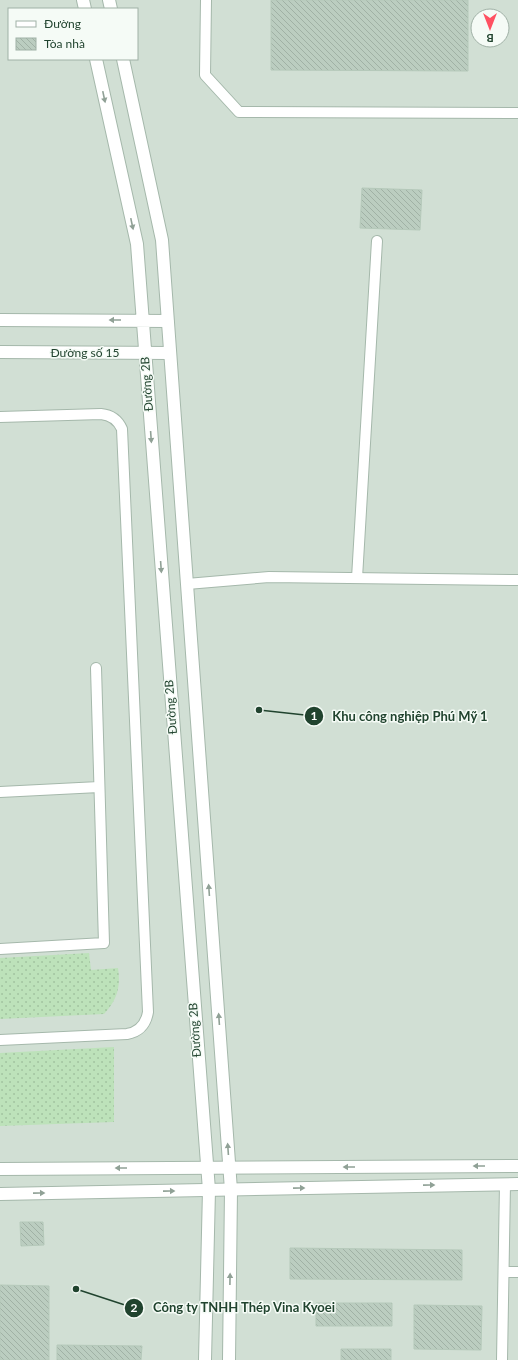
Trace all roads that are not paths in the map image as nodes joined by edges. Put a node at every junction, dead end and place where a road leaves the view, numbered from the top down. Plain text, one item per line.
1 (206, 0) edge
2 (96, 60) edge
3 (122, 60) edge
4 (518, 113) edge
5 (376, 241) dead end
6 (0, 320) edge
7 (142, 320) junction
8 (168, 320) junction
9 (0, 352) edge
10 (144, 353) junction
11 (170, 353) junction
12 (0, 417) edge
13 (357, 578) junction
14 (518, 580) edge
15 (187, 584) junction
16 (96, 668) dead end
17 (99, 788) junction
18 (0, 792) edge
19 (0, 949) edge
20 (0, 1040) edge
21 (518, 1166) edge
22 (206, 1168) junction
23 (229, 1168) junction
24 (0, 1169) edge
25 (505, 1184) junction
26 (518, 1184) edge
27 (209, 1190) junction
28 (231, 1190) junction
29 (0, 1194) edge
30 (504, 1272) junction
31 (518, 1272) edge
32 (205, 1360) edge
33 (229, 1360) edge
34 (502, 1360) edge

1 - 4 lane
2 -> 7 street, Đường 2B
3 - 8 street, Đường 2B
5 - 13 lane
7 -> 6 street
7 - 8 street
7 - 10 street, Đường 2B
8 - 11 street, Đường 2B
9 - 10 street, Đường số 15
10 - 11 street, Đường số 15
10 -> 22 street, Đường 2B
11 - 15 street, Đường 2B
12 - 20 lane
13 - 14 lane
13 - 15 lane
23 -> 15 street, Đường 2B
16 - 17 lane
17 - 18 lane
17 - 19 lane
21 -> 23 street
22 - 23 street
22 -> 24 street
22 - 27 street, Đường 2B
23 - 28 street, Đường 2B
25 - 26 street
28 -> 25 street
25 - 30 lane
27 - 28 street
29 -> 27 street
27 - 32 street, Đường 2B
33 -> 28 street, Đường 2B
30 - 31 lane
30 - 34 lane

